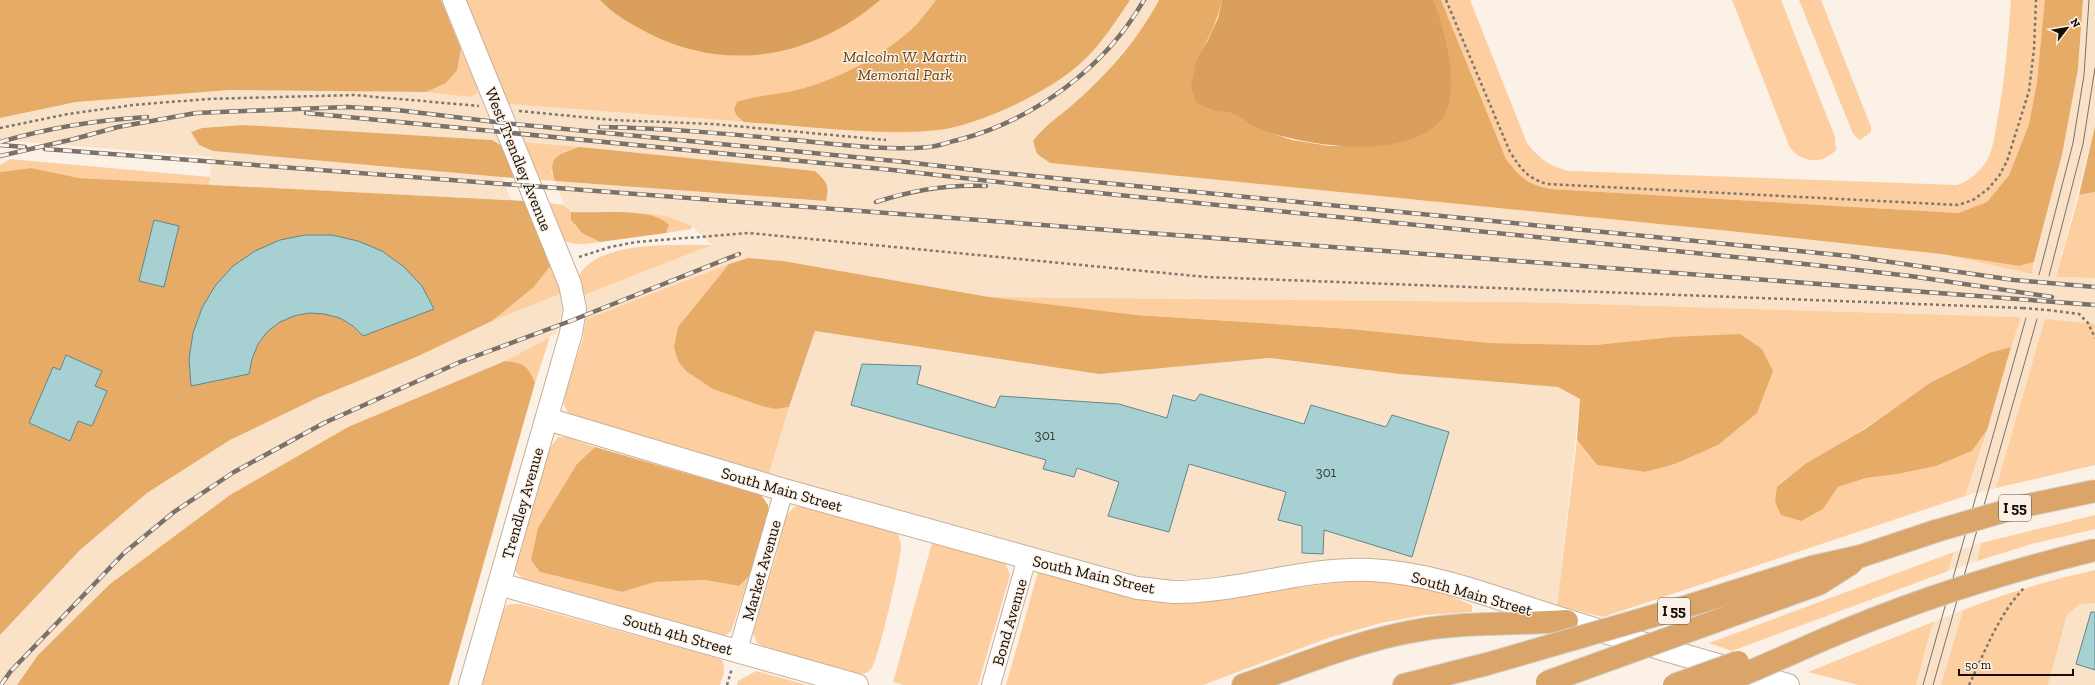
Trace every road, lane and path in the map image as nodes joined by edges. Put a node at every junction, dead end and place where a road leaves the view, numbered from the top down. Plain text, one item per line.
1 (454, 0) edge
2 (1446, 0) edge
3 (2036, 0) edge
4 (498, 109) junction
5 (0, 128) edge
6 (886, 140) dead end
7 (561, 262) junction
8 (574, 320) joint
9 (2095, 338) edge
10 (547, 419) junction
11 (784, 490) junction
12 (2095, 491) edge
13 (2095, 550) edge
14 (1861, 556) junction
15 (1027, 558) junction
16 (499, 584) junction
17 (2025, 587) dead end
18 (1567, 621) junction
19 (1828, 638) junction
20 (738, 650) junction
21 (1756, 679) edge
22 (1543, 684) edge
23 (470, 685) edge
24 (856, 685) edge
25 (991, 685) edge
26 (1244, 685) edge
27 (1404, 685) edge
28 (1674, 685) edge
29 (1718, 685) edge
30 (1788, 685) edge
31 (1970, 685) edge

1 - 4 street, West Trendley Avenue
2 - 3 path
4 - 5 path
4 - 6 path
4 - 7 street, West Trendley Avenue
7 - 8 street, West Trendley Avenue
7 - 9 path, bridge
8 - 10 street, Trendley Avenue
10 - 11 street, South Main Street
10 - 16 street, Trendley Avenue
11 - 15 street, South Main Street
11 - 20 street, Market Avenue
12 - 14 highway, I 55, bridge
13 - 19 highway, bridge
14 - 22 highway, I 55, bridge
14 - 27 highway, I 55, bridge
15 - 18 street, South Main Street
15 - 25 street, Bond Avenue
16 - 20 street, South 4th Street
16 - 23 street, Trendley Avenue
17 - 31 path
18 - 21 street, South Main Street
18 - 26 highway
19 - 28 highway, bridge
19 - 29 highway, bridge
20 - 24 street, South 4th Street
21 - 30 street, South Main Street

